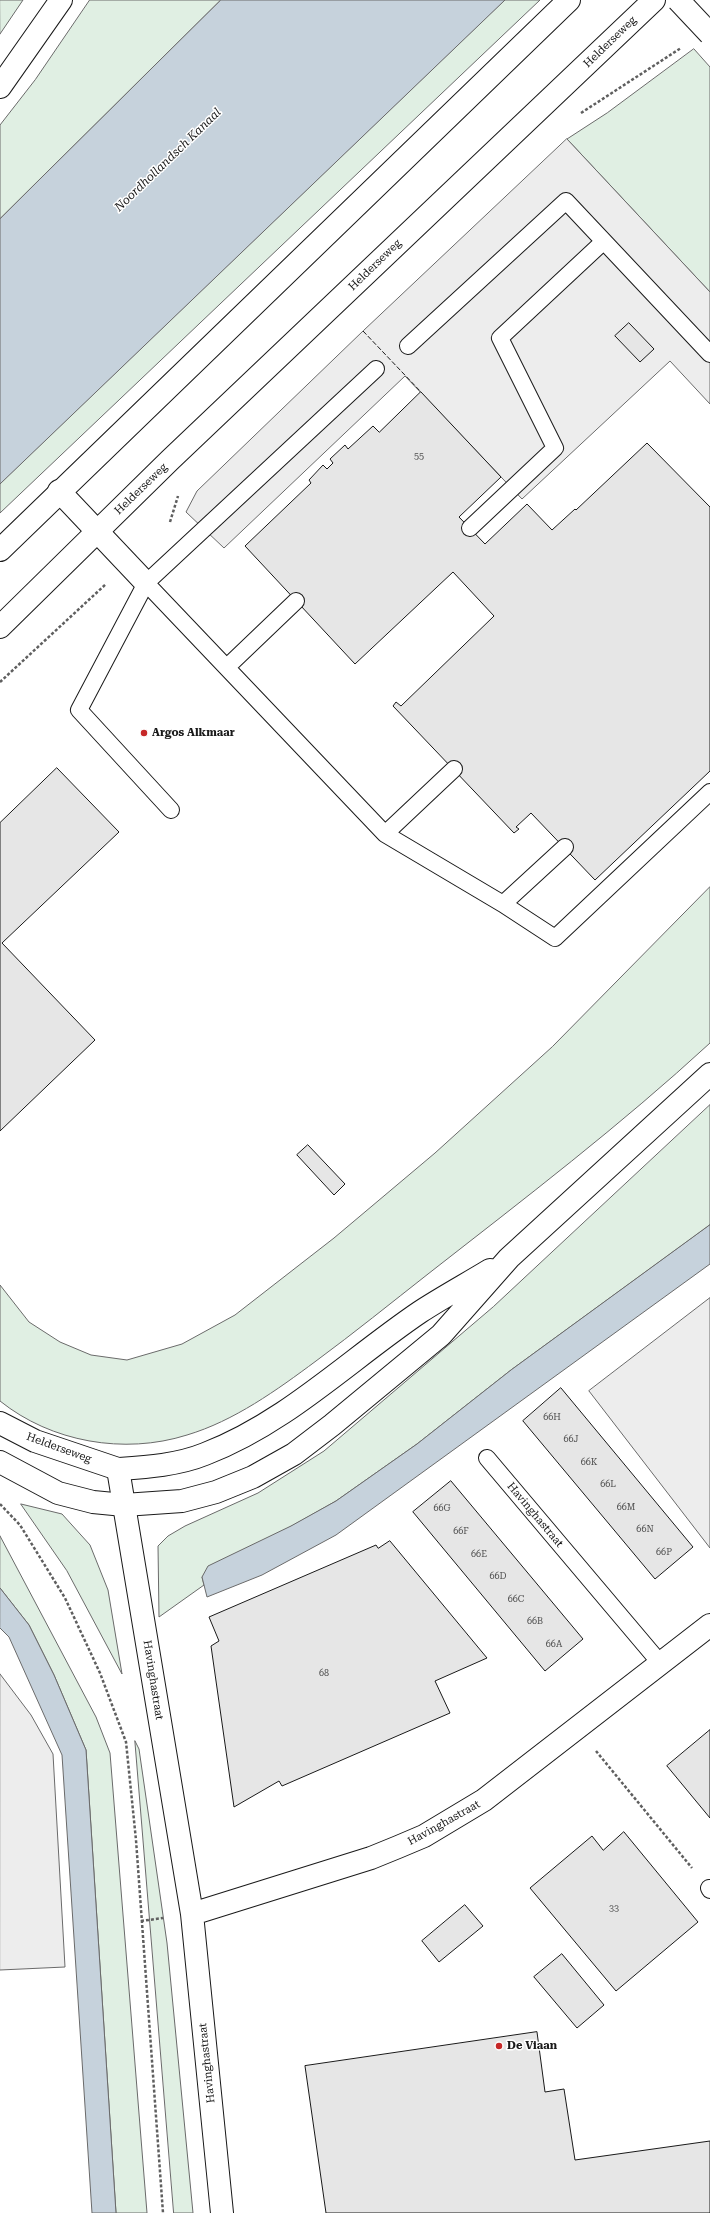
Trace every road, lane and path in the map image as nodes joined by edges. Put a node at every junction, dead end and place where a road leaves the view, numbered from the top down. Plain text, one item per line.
1 (61, 0) edge
2 (569, 0) edge
3 (654, 0) edge
4 (678, 0) edge
5 (710, 34) edge
6 (0, 87) edge
7 (603, 242) junction
8 (408, 346) dead end
9 (710, 354) edge
10 (376, 369) dead end
11 (59, 491) junction
12 (470, 528) dead end
13 (97, 532) junction
14 (0, 550) edge
15 (146, 583) junction
16 (296, 601) dead end
17 (78, 608) dead end
18 (0, 627) edge
19 (227, 667) junction
20 (0, 682) edge
21 (454, 769) dead end
22 (710, 792) edge
23 (171, 810) dead end
24 (384, 834) junction
25 (564, 847) dead end
26 (503, 904) junction
27 (710, 1074) edge
28 (509, 1258) junction
29 (0, 1423) edge
30 (487, 1458) dead end
31 (0, 1462) edge
32 (118, 1469) junction
33 (0, 1504) edge
34 (124, 1506) junction
35 (710, 1625) edge
36 (661, 1664) junction
37 (578, 1729) junction
38 (709, 1889) edge
39 (192, 1914) junction
40 (163, 2213) edge
41 (222, 2213) edge

1 - 6 main road
2 - 11 main road
3 - 13 main road, Helderseweg
4 - 5 main road, bridge
7 - 8 lane
7 - 9 lane
7 - 12 lane
10 - 15 lane
11 - 13 main road
11 - 14 main road
13 - 15 main road
13 - 18 main road, Helderseweg
15 - 19 lane
15 - 23 lane
16 - 19 lane
17 - 20 path
19 - 24 lane
21 - 24 lane
22 - 26 lane
24 - 26 lane
25 - 26 lane
27 - 28 main road
28 - 32 main road
28 - 34 main road
29 - 32 main road, Helderseweg
30 - 36 lane, Havinghastraat
31 - 34 main road
32 - 34 main road, Havinghastraat
33 - 40 path
34 - 39 main road, Havinghastraat
35 - 36 main road, Havinghastraat
36 - 37 main road, Havinghastraat
37 - 38 path
37 - 39 main road, Havinghastraat
39 - 41 main road, Havinghastraat

